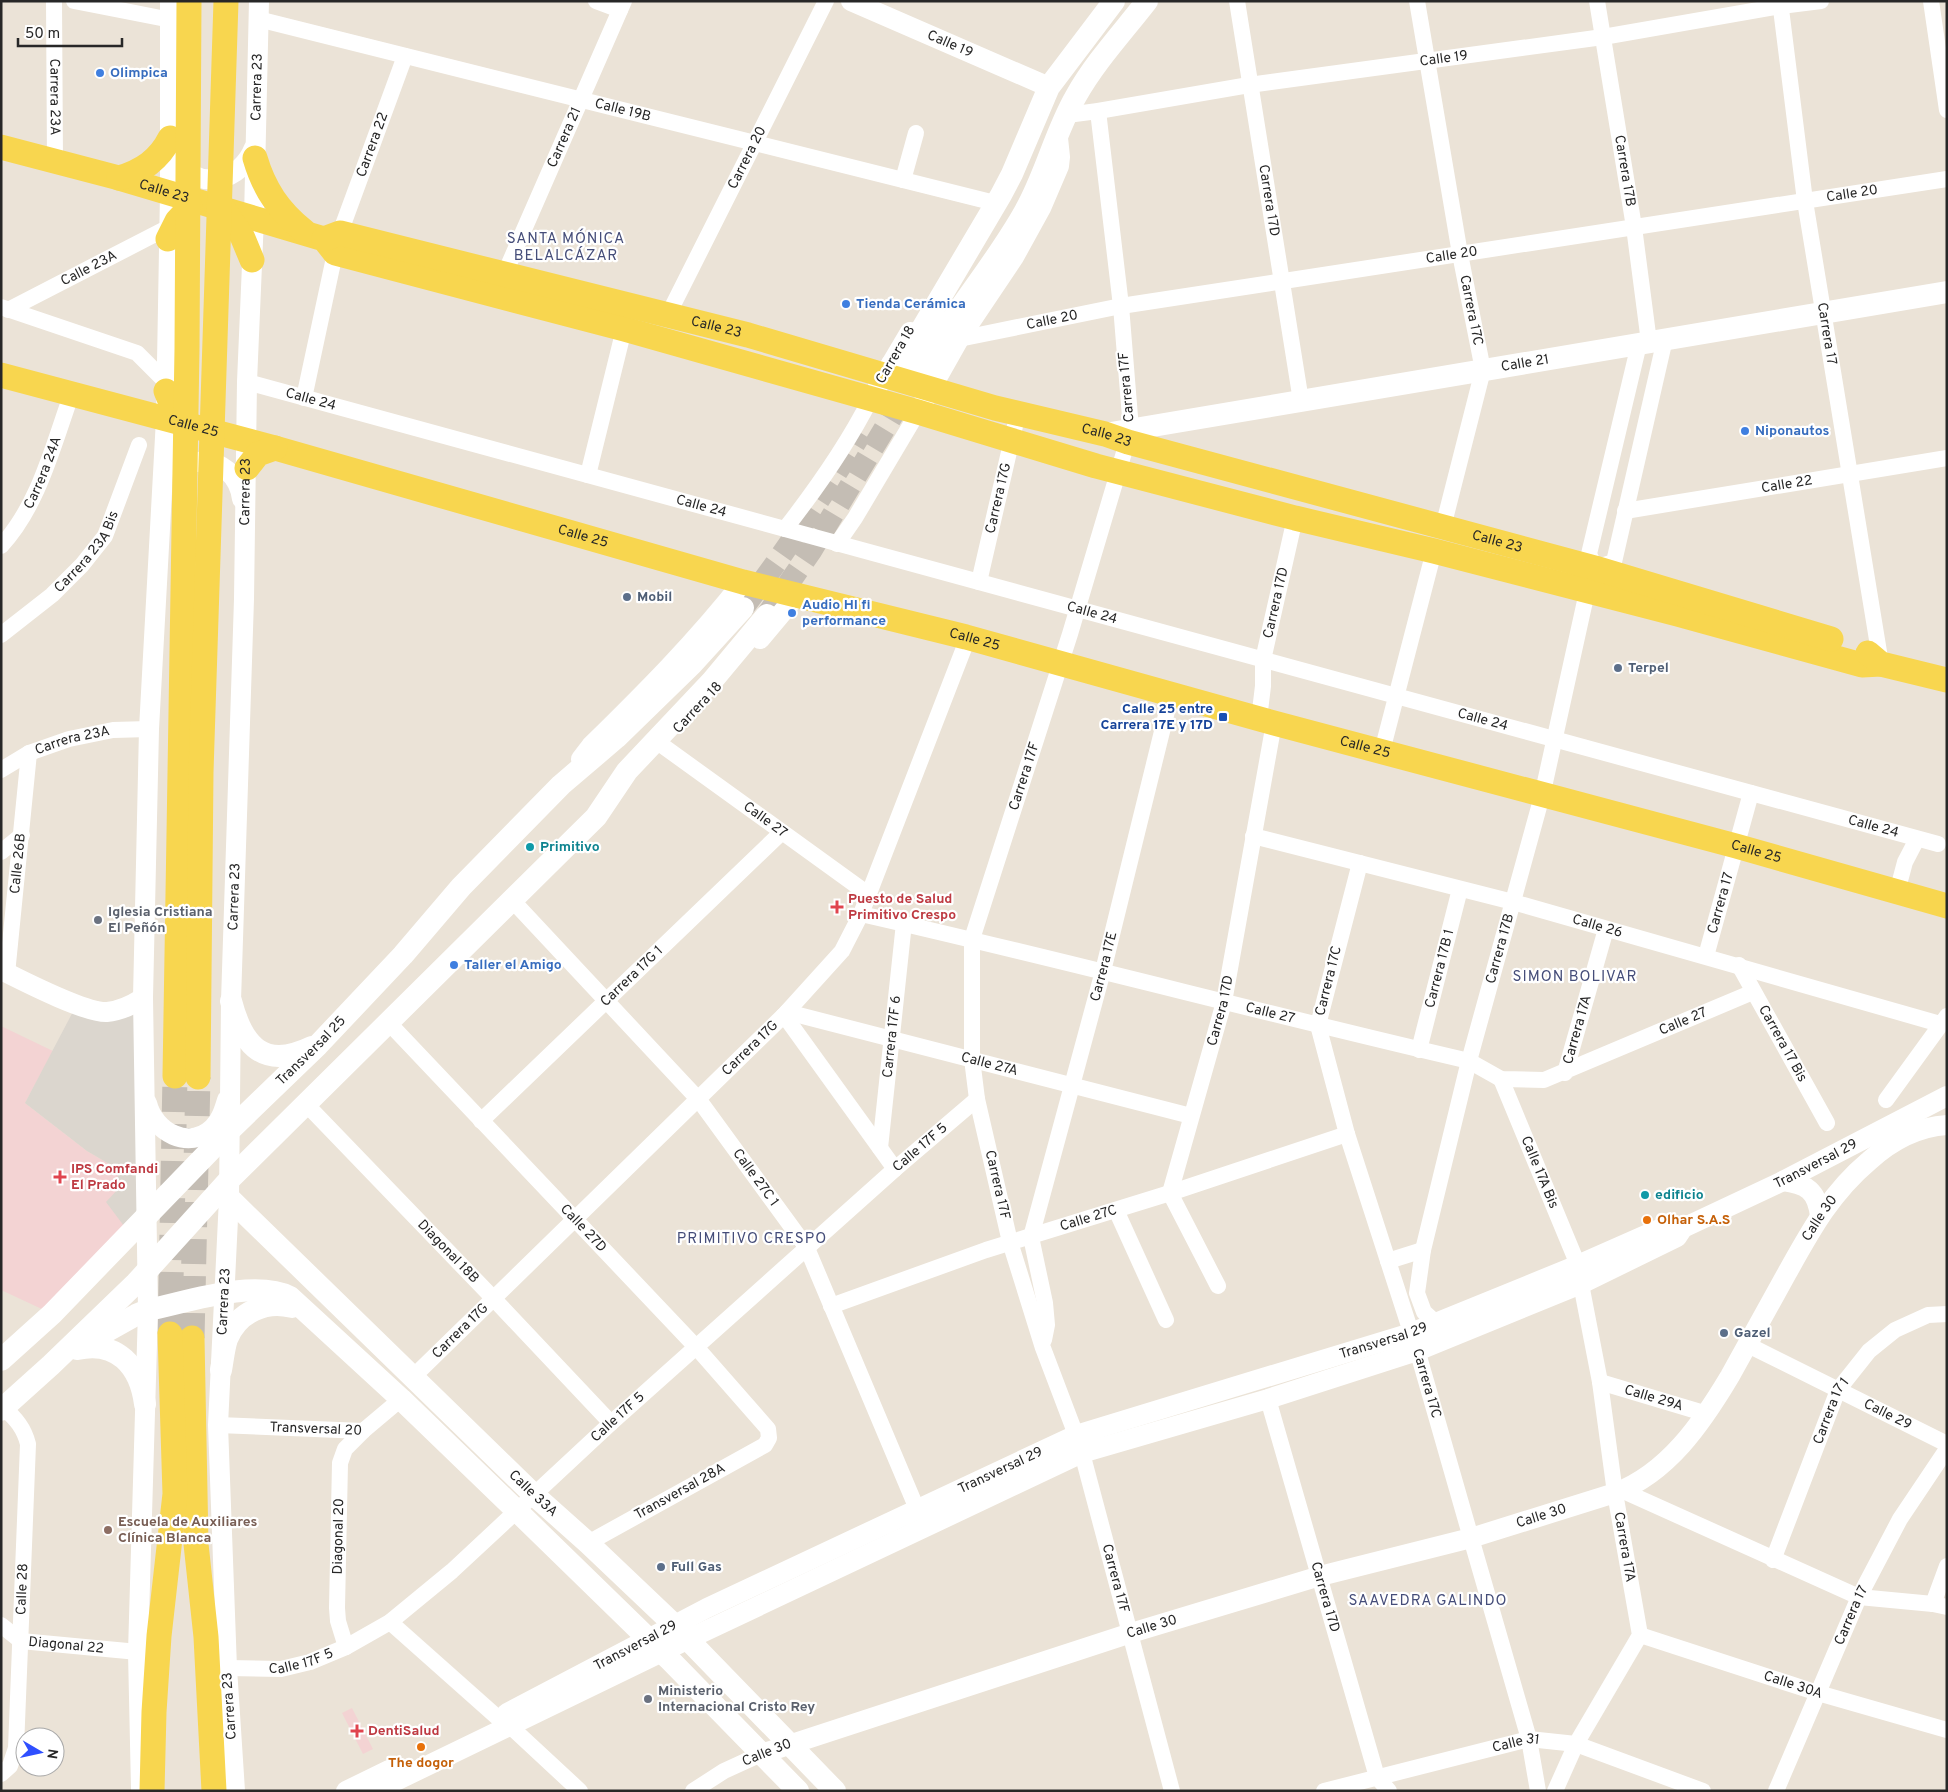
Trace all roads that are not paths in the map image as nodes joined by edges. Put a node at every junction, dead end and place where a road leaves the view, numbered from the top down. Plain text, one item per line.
1 (54, 1) edge
2 (74, 1) edge
3 (189, 1) edge
4 (226, 1) edge
5 (596, 1) edge
6 (826, 1) edge
7 (851, 1) edge
8 (1114, 1) edge
9 (1147, 1) edge
10 (1237, 1) edge
11 (1417, 1) edge
12 (1597, 1) edge
13 (1821, 1) edge
14 (1930, 1) edge
15 (1780, 4) edge
16 (622, 5) edge
17 (259, 10) edge
18 (170, 11) edge
19 (1603, 37) junction
20 (405, 56) junction
21 (1426, 60) junction
22 (1249, 85) junction
23 (1046, 92) junction
24 (580, 100) junction
25 (1947, 110) edge
26 (1098, 112) junction
27 (1067, 115) junction
28 (916, 133) dead end
29 (1058, 138) junction
30 (170, 141) junction
31 (755, 142) junction
32 (1, 147) edge
33 (255, 152) junction
34 (55, 162) junction
35 (119, 178) junction
36 (1947, 179) edge
37 (903, 180) junction
38 (170, 194) junction
39 (987, 201) junction
40 (1805, 201) junction
41 (199, 202) junction
42 (224, 210) junction
43 (254, 218) junction
44 (1634, 227) junction
45 (168, 233) junction
46 (327, 240) junction
47 (1460, 254) junction
48 (252, 260) junction
49 (505, 274) junction
50 (1281, 281) junction
51 (1947, 292) edge
52 (1121, 306) junction
53 (5, 308) edge
54 (1823, 313) junction
55 (668, 315) junction
56 (624, 329) junction
57 (959, 339) junction
58 (766, 341) junction
59 (1651, 342) junction
60 (912, 370) junction
61 (1482, 370) junction
62 (1, 375) edge
63 (786, 375) junction
64 (247, 382) junction
65 (166, 387) junction
66 (72, 393) junction
67 (304, 398) junction
68 (870, 400) junction
69 (1301, 401) junction
70 (918, 412) junction
71 (1018, 414) junction
72 (174, 421) junction
73 (1130, 435) junction
74 (247, 440) junction
75 (1012, 440) junction
76 (139, 445) dead end
77 (275, 448) junction
78 (1947, 458) edge
79 (247, 468) junction
80 (1119, 472) junction
81 (1850, 474) junction
82 (588, 475) junction
83 (161, 498) junction
84 (1625, 511) junction
85 (1295, 518) junction
86 (1443, 526) junction
87 (785, 529) junction
88 (837, 544) junction
89 (1, 546) edge
90 (1434, 551) junction
91 (1595, 568) junction
92 (743, 582) junction
93 (979, 582) junction
94 (1587, 592) junction
95 (796, 596) junction
96 (244, 599) junction
97 (743, 608) tunnel mouth
98 (1077, 609) junction
99 (767, 615) tunnel mouth
100 (1, 635) edge
101 (966, 637) junction
102 (1263, 660) junction
103 (1060, 664) junction
104 (1881, 664) junction
105 (1947, 680) edge
106 (1171, 695) junction
107 (1396, 696) junction
108 (1266, 721) junction
109 (149, 729) junction
110 (1554, 739) junction
111 (663, 746) junction
112 (1382, 751) junction
113 (28, 753) junction
114 (1, 770) edge
115 (191, 772) junction
116 (561, 785) junction
117 (1751, 793) junction
118 (1542, 796) junction
119 (596, 817) junction
120 (782, 832) junction
121 (22, 835) junction
122 (1253, 836) junction
123 (1917, 839) junction
124 (1938, 844) dead end
125 (1736, 846) junction
126 (1, 852) edge
127 (1360, 863) junction
128 (1460, 888) junction
129 (1896, 892) junction
130 (868, 894) junction
131 (512, 900) junction
132 (1513, 902) junction
133 (1947, 906) edge
134 (861, 914) junction
135 (904, 923) junction
136 (1606, 929) junction
137 (972, 939) junction
138 (1706, 956) junction
139 (1739, 965) junction
140 (1103, 971) junction
141 (4, 972) edge
142 (1753, 992) junction
143 (143, 998) junction
144 (231, 1000) junction
145 (607, 1000) junction
146 (1224, 1002) junction
147 (785, 1013) junction
148 (1944, 1020) edge
149 (388, 1022) junction
150 (1318, 1025) junction
151 (892, 1038) junction
152 (318, 1045) junction
153 (1419, 1050) junction
154 (972, 1059) junction
155 (1469, 1061) junction
156 (1564, 1073) junction
157 (186, 1077) tunnel mouth
158 (1502, 1079) junction
159 (230, 1082) junction
160 (144, 1084) junction
161 (1072, 1086) junction
162 (1947, 1096) edge
163 (977, 1099) junction
164 (699, 1100) junction
165 (1886, 1100) dead end
166 (306, 1104) junction
167 (1191, 1116) junction
168 (481, 1121) junction
169 (1827, 1123) dead end
170 (1947, 1125) edge
171 (230, 1130) junction
172 (1347, 1134) junction
173 (880, 1148) junction
174 (895, 1170) junction
175 (1783, 1182) junction
176 (229, 1188) junction
177 (1170, 1193) junction
178 (1116, 1210) junction
179 (1820, 1216) junction
180 (146, 1218) junction
181 (576, 1219) junction
182 (1031, 1237) junction
183 (1010, 1242) junction
184 (807, 1248) junction
185 (1423, 1250) junction
186 (1388, 1262) junction
187 (147, 1272) junction
188 (1580, 1275) junction
189 (1218, 1286) dead end
190 (225, 1293) junction
191 (494, 1298) junction
192 (831, 1306) junction
193 (148, 1310) junction
194 (1947, 1314) edge
195 (314, 1320) junction
196 (1166, 1320) dead end
197 (1436, 1323) junction
198 (1454, 1336) junction
199 (1414, 1342) junction
200 (1748, 1345) junction
201 (697, 1348) junction
202 (1043, 1348) junction
203 (73, 1350) junction
204 (1, 1360) edge
205 (51, 1365) junction
206 (221, 1370) junction
207 (413, 1377) junction
208 (1600, 1382) junction
209 (1838, 1390) junction
210 (401, 1399) junction
211 (1268, 1399) junction
212 (145, 1404) junction
213 (2, 1409) edge
214 (1708, 1414) junction
215 (611, 1422) junction
216 (218, 1425) junction
217 (363, 1431) junction
218 (769, 1438) joint
219 (1079, 1444) junction
220 (1947, 1444) edge
221 (1947, 1450) edge
222 (1618, 1492) junction
223 (533, 1494) junction
224 (917, 1509) junction
225 (517, 1511) junction
226 (1471, 1538) junction
227 (588, 1542) junction
228 (1772, 1560) junction
229 (1947, 1566) edge
230 (1320, 1576) junction
231 (1858, 1597) junction
232 (1940, 1606) edge
233 (390, 1622) junction
234 (1, 1625) edge
235 (681, 1633) junction
236 (1131, 1633) junction
237 (1640, 1636) junction
238 (20, 1641) junction
239 (655, 1646) junction
240 (346, 1647) junction
241 (138, 1652) junction
242 (227, 1668) junction
243 (1818, 1693) junction
244 (504, 1722) junction
245 (1947, 1730) edge
246 (1529, 1739) junction
247 (789, 1744) junction
248 (1576, 1744) junction
249 (761, 1754) junction
250 (1, 1774) edge
251 (1377, 1777) junction
252 (398, 1786) edge
253 (141, 1791) edge
254 (152, 1791) edge
255 (214, 1791) edge
256 (235, 1791) edge
257 (346, 1791) edge
258 (375, 1791) edge
259 (580, 1791) edge
260 (693, 1791) edge
261 (798, 1791) edge
262 (835, 1791) edge
263 (1172, 1791) edge
264 (1324, 1791) edge
265 (1389, 1791) edge
266 (1538, 1791) edge
267 (1555, 1791) edge
268 (1703, 1791) edge
269 (1776, 1791) edge

1 - 34 street, Carrera 23A
2 - 18 street
3 - 115 main road
4 - 115 main road
5 - 16 street
6 - 31 street, Carrera 20
7 - 23 street, Calle 19
8 - 23 main road, Carrera 18
9 - 27 main road, Carrera 18
10 - 22 street, Carrera 17D
11 - 21 street, Carrera 17C
12 - 19 street, Carrera 17B
13 - 15 street, Calle 19
14 - 25 street
15 - 19 street, Calle 19
15 - 40 street, Carrera 17
16 - 24 street, Carrera 21
17 - 20 street, Calle 19B
17 - 33 street, Carrera 23
18 - 30 street
19 - 21 street, Calle 19
19 - 44 street, Carrera 17B
20 - 24 street, Calle 19B
20 - 46 street, Carrera 22
21 - 22 street, Calle 19
21 - 47 street, Carrera 17C
22 - 26 street, Calle 19
22 - 50 street, Carrera 17D
23 - 39 street, Carrera 18
23 - 60 main road, Carrera 18
24 - 31 street, Calle 19B
24 - 49 street, Carrera 21
26 - 27 street, Calle 19
26 - 52 street, Carrera 17F
27 - 29 main road, Carrera 18
28 - 37 street
29 - 57 street, Carrera 18
29 - 60 main road, Carrera 18
30 - 33 street
30 - 35 main road
30 - 38 street
31 - 37 street, Calle 19B
31 - 55 street, Carrera 20
32 - 34 main road, Calle 23
33 - 43 street, Carrera 23
33 - 46 main road
34 - 35 main road, Calle 23
35 - 38 main road, Calle 23
36 - 40 street, Calle 20
37 - 39 street, Calle 19B
38 - 41 main road, Calle 23
38 - 45 street
39 - 60 street, Carrera 18
40 - 44 street, Calle 20
40 - 54 street, Carrera 17
41 - 42 main road, Calle 23
41 - 45 main road
42 - 43 main road, Calle 23
42 - 48 main road
43 - 46 main road, Calle 23
43 - 48 street, Carrera 23
44 - 47 street, Calle 20
44 - 59 street, Carrera 17B
45 - 53 street, Calle 23A
45 - 65 street
46 - 49 main road, Calle 23
46 - 56 main road, Calle 23
46 - 67 street, Carrera 22
47 - 50 street, Calle 20
47 - 61 street, Carrera 17C
48 - 64 street, Carrera 23
49 - 55 main road, Calle 23
50 - 52 street, Calle 20
50 - 69 street, Carrera 17D
51 - 54 main road, Calle 21
52 - 57 street, Calle 20
52 - 73 street, Carrera 17F
53 - 65 street
54 - 59 main road, Calle 21
54 - 81 street, Carrera 17
55 - 58 main road, Calle 23
56 - 63 main road, Calle 23
56 - 82 street
57 - 60 street, Carrera 18
58 - 60 main road, Calle 23
58 - 63 main road
59 - 61 main road, Calle 21
59 - 84 street, Carrera 17B
59 - 91 street, Carrera 17B
60 - 68 street, Carrera 18
60 - 70 street, Carrera 18
60 - 71 main road, Calle 23
61 - 69 main road, Calle 21
61 - 86 street, Carrera 17C
62 - 66 main road, Calle 25
63 - 68 main road, Calle 23
64 - 67 street, Calle 24
64 - 74 street, Carrera 23
65 - 72 main road
66 - 72 main road, Calle 25
66 - 89 street, Carrera 24A
67 - 82 street, Calle 24
68 - 70 main road, Calle 23
68 - 87 street, Carrera 18
69 - 73 main road, Calle 21
70 - 75 main road, Calle 23
70 - 88 street, Carrera 18
71 - 73 main road, Calle 23
71 - 75 street, Carrera 17G
72 - 74 main road, Calle 25
72 - 83 street
73 - 80 street, Carrera 17F
73 - 86 main road, Calle 23
74 - 77 main road, Calle 25
74 - 79 street, Carrera 23
75 - 80 main road, Calle 23
75 - 93 street, Carrera 17G
76 - 100 street, Carrera 23A Bis
77 - 79 main road
77 - 92 main road, Calle 25
78 - 81 street, Calle 22
79 - 96 street, Carrera 23
80 - 85 main road, Calle 23
80 - 98 street, Carrera 17F
81 - 84 street, Calle 22
81 - 104 street, Carrera 17
82 - 87 street, Calle 24
83 - 96 street
83 - 109 street
84 - 91 street, Carrera 17B
85 - 90 main road, Calle 23
85 - 102 street, Carrera 17D
86 - 91 main road, Calle 23
87 - 88 street, Calle 24
88 - 93 street, Calle 24
90 - 94 main road, Calle 23
90 - 107 street
91 - 94 street, Carrera 17B
91 - 104 main road, Calle 23
92 - 95 main road, Calle 25
92 - 116 street
93 - 98 street, Calle 24
94 - 104 main road, Calle 23
94 - 110 street, Carrera 17B
95 - 101 main road, Calle 25
95 - 111 street, Carrera 18
96 - 144 street, Carrera 23
97 - 116 main road, Transversal 25
98 - 102 street, Calle 24
98 - 103 street, Carrera 17F
99 - 119 main road, Carrera 18
101 - 103 main road, Calle 25
101 - 130 street, Carrera 17G
102 - 107 street, Calle 24
102 - 108 street, Carrera 17D
103 - 106 main road, Calle 25
103 - 137 street, Carrera 17F
104 - 105 main road, Calle 23
106 - 108 main road, Calle 25
106 - 140 street, Carrera 17E
107 - 110 street, Calle 24
107 - 112 street
108 - 112 main road, Calle 25
108 - 122 street, Carrera 17D
109 - 113 street, Carrera 23A
109 - 143 street
110 - 117 street, Calle 24
110 - 118 street, Carrera 17B
111 - 119 street, Carrera 18
111 - 120 street, Calle 27
112 - 118 main road, Calle 25
113 - 114 street, Carrera 23A
113 - 121 street, Calle 26B
115 - 157 main road
116 - 152 main road, Transversal 25
117 - 123 street, Calle 24
117 - 125 street, Carrera 17
118 - 125 main road, Calle 25
118 - 132 street, Carrera 17B
119 - 131 main road
120 - 130 street, Calle 27
120 - 145 street, Carrera 17G 1
121 - 126 street
121 - 141 street, Calle 26B
122 - 127 street, Calle 26
122 - 146 street, Carrera 17D
123 - 124 street, Calle 24
123 - 129 street
125 - 129 main road, Calle 25
125 - 138 street, Carrera 17
127 - 128 street, Calle 26
127 - 150 street, Carrera 17C
128 - 132 street, Calle 26
128 - 153 street, Carrera 17B 1
129 - 133 main road, Calle 25
130 - 134 street, Carrera 17G
131 - 145 street, Calle 27C 1
131 - 149 main road
132 - 136 street, Calle 26
132 - 155 street, Carrera 17B
134 - 135 street, Calle 27
134 - 147 street, Carrera 17G
135 - 137 street, Calle 27
135 - 151 street, Carrera 17F 6
136 - 138 street, Calle 26
136 - 156 street, Carrera 17A
137 - 140 street, Calle 27
137 - 154 street, Carrera 17F
138 - 139 street, Calle 26
139 - 142 street, Carrera 17 Bis
139 - 148 street, Calle 26
140 - 146 street, Calle 27
140 - 161 street, Carrera 17E
141 - 143 street, Calle 26B
142 - 156 street, Calle 27
142 - 169 street, Carrera 17 Bis
143 - 160 street
144 - 152 main road
144 - 159 street, Carrera 23
145 - 164 street, Calle 27C 1
145 - 168 street, Carrera 17G 1
146 - 150 street, Calle 27
146 - 167 street, Carrera 17D
147 - 151 street, Calle 27A
147 - 164 street, Carrera 17G
147 - 173 street
148 - 165 street
149 - 166 main road
149 - 168 street, Calle 27D
150 - 153 street, Calle 27
150 - 172 street, Carrera 17C
151 - 154 street, Calle 27A
151 - 173 street, Carrera 17F 6
152 - 171 main road, Transversal 25
153 - 155 street, Calle 27
154 - 161 street, Calle 27A
154 - 163 street, Carrera 17F
155 - 158 street, Calle 27
155 - 185 street, Carrera 17B
156 - 158 street, Calle 27
158 - 188 street, Calle 17A Bis
159 - 160 street
159 - 171 street, Carrera 23
160 - 180 street
161 - 167 street, Calle 27A
161 - 182 street, Carrera 17E
162 - 175 street, Transversal 29
163 - 174 street, Calle 17F 5
163 - 183 street, Carrera 17F
164 - 181 street, Carrera 17G
164 - 184 street, Calle 27C 1
166 - 176 main road
166 - 191 street, Diagonal 18B
167 - 177 street, Carrera 17D
168 - 181 street, Calle 27D
170 - 179 street, Calle 30
171 - 176 street, Carrera 23
171 - 180 main road, Transversal 25
172 - 177 street, Calle 27C
172 - 186 street, Carrera 17C
173 - 174 street
174 - 184 street, Calle 17F 5
175 - 179 street
175 - 188 street, Transversal 29
176 - 187 main road
176 - 190 street, Carrera 23
176 - 207 main road, Calle 33A
177 - 178 street, Calle 27C
177 - 189 street
178 - 182 street, Calle 27C
178 - 196 street
179 - 200 street, Calle 30
180 - 187 street
180 - 204 main road, Transversal 25
181 - 191 street, Carrera 17G
181 - 201 street, Calle 27D
182 - 183 street, Calle 27C
182 - 202 street
183 - 192 street, Calle 27C
183 - 202 street, Carrera 17F
184 - 192 street, Calle 27C 1
184 - 201 street, Calle 17F 5
185 - 186 street
185 - 197 street, Carrera 17B
186 - 199 street, Carrera 17C
187 - 193 street
187 - 205 main road
188 - 197 street, Transversal 29
188 - 198 street, Transversal 29
188 - 208 street, Carrera 17A
190 - 193 main road
190 - 195 main road, Calle 33A
190 - 206 street, Carrera 23
191 - 207 street, Carrera 17G
191 - 215 street, Diagonal 18B
192 - 224 street, Calle 27C 1
193 - 203 main road
193 - 212 street
194 - 209 street, Carrera 17 1
195 - 206 main road
195 - 210 main road, Calle 33A
197 - 198 street
197 - 199 street, Transversal 29
198 - 199 street, Transversal 29
199 - 211 street, Transversal 29
199 - 219 street, Transversal 29
199 - 226 street, Carrera 17C
200 - 209 street, Calle 29
200 - 214 street, Calle 30
201 - 215 street, Calle 17F 5
201 - 218 street, Calle 27D
202 - 219 street, Carrera 17F
203 - 205 main road
203 - 212 main road
205 - 213 main road
206 - 216 street, Carrera 23
207 - 223 main road, Calle 33A
208 - 214 street, Calle 29A
208 - 222 street, Carrera 17A
209 - 220 street, Calle 29
209 - 228 street, Carrera 17 1
210 - 217 street, Transversal 20
210 - 225 main road, Calle 33A
211 - 219 street, Transversal 29
211 - 230 street, Carrera 17D
212 - 241 street
213 - 238 street, Calle 28
214 - 222 street, Calle 30
215 - 223 street, Calle 17F 5
216 - 217 street, Transversal 20
216 - 242 street, Carrera 23
217 - 240 street, Diagonal 20
218 - 227 street, Transversal 28A
219 - 224 street, Transversal 29
219 - 235 street, Transversal 29
219 - 236 street, Carrera 17F
221 - 231 street, Carrera 17
222 - 226 street, Calle 30
222 - 228 street
222 - 237 street, Carrera 17A
223 - 225 street, Calle 17F 5
223 - 227 main road, Calle 33A
224 - 235 street, Transversal 29
225 - 233 street, Calle 17F 5
225 - 239 main road, Calle 33A
226 - 230 street, Calle 30
226 - 246 street, Carrera 17C
227 - 235 main road, Calle 33A
228 - 231 street
229 - 232 street
230 - 236 street, Calle 30
230 - 251 street, Carrera 17D
231 - 232 street
231 - 243 street, Carrera 17
233 - 240 street, Calle 17F 5
233 - 244 street
234 - 238 street, Diagonal 22
235 - 239 street, Transversal 29
235 - 247 main road, Calle 33A
236 - 247 street, Calle 30
236 - 263 street, Carrera 17F
237 - 243 street, Calle 30A
237 - 248 street
238 - 241 street, Diagonal 22
238 - 250 street, Calle 28
239 - 244 street, Transversal 29
239 - 249 main road, Calle 33A
240 - 242 street, Calle 17F 5
241 - 253 street
242 - 256 street, Carrera 23
243 - 245 street, Calle 30A
243 - 269 street, Carrera 17
244 - 252 street, Transversal 29
244 - 257 street, Transversal 29
244 - 259 street
246 - 248 street, Calle 31
246 - 251 street, Calle 31
246 - 266 street, Carrera 17C
247 - 249 street, Calle 30
247 - 262 main road, Calle 33A
248 - 267 street
248 - 268 street, Calle 31
249 - 260 street, Calle 30
249 - 261 main road, Calle 33A
251 - 264 street, Calle 31
251 - 265 street, Carrera 17D
252 - 258 street, Transversal 29
254 - 255 main road, Carrera 23

